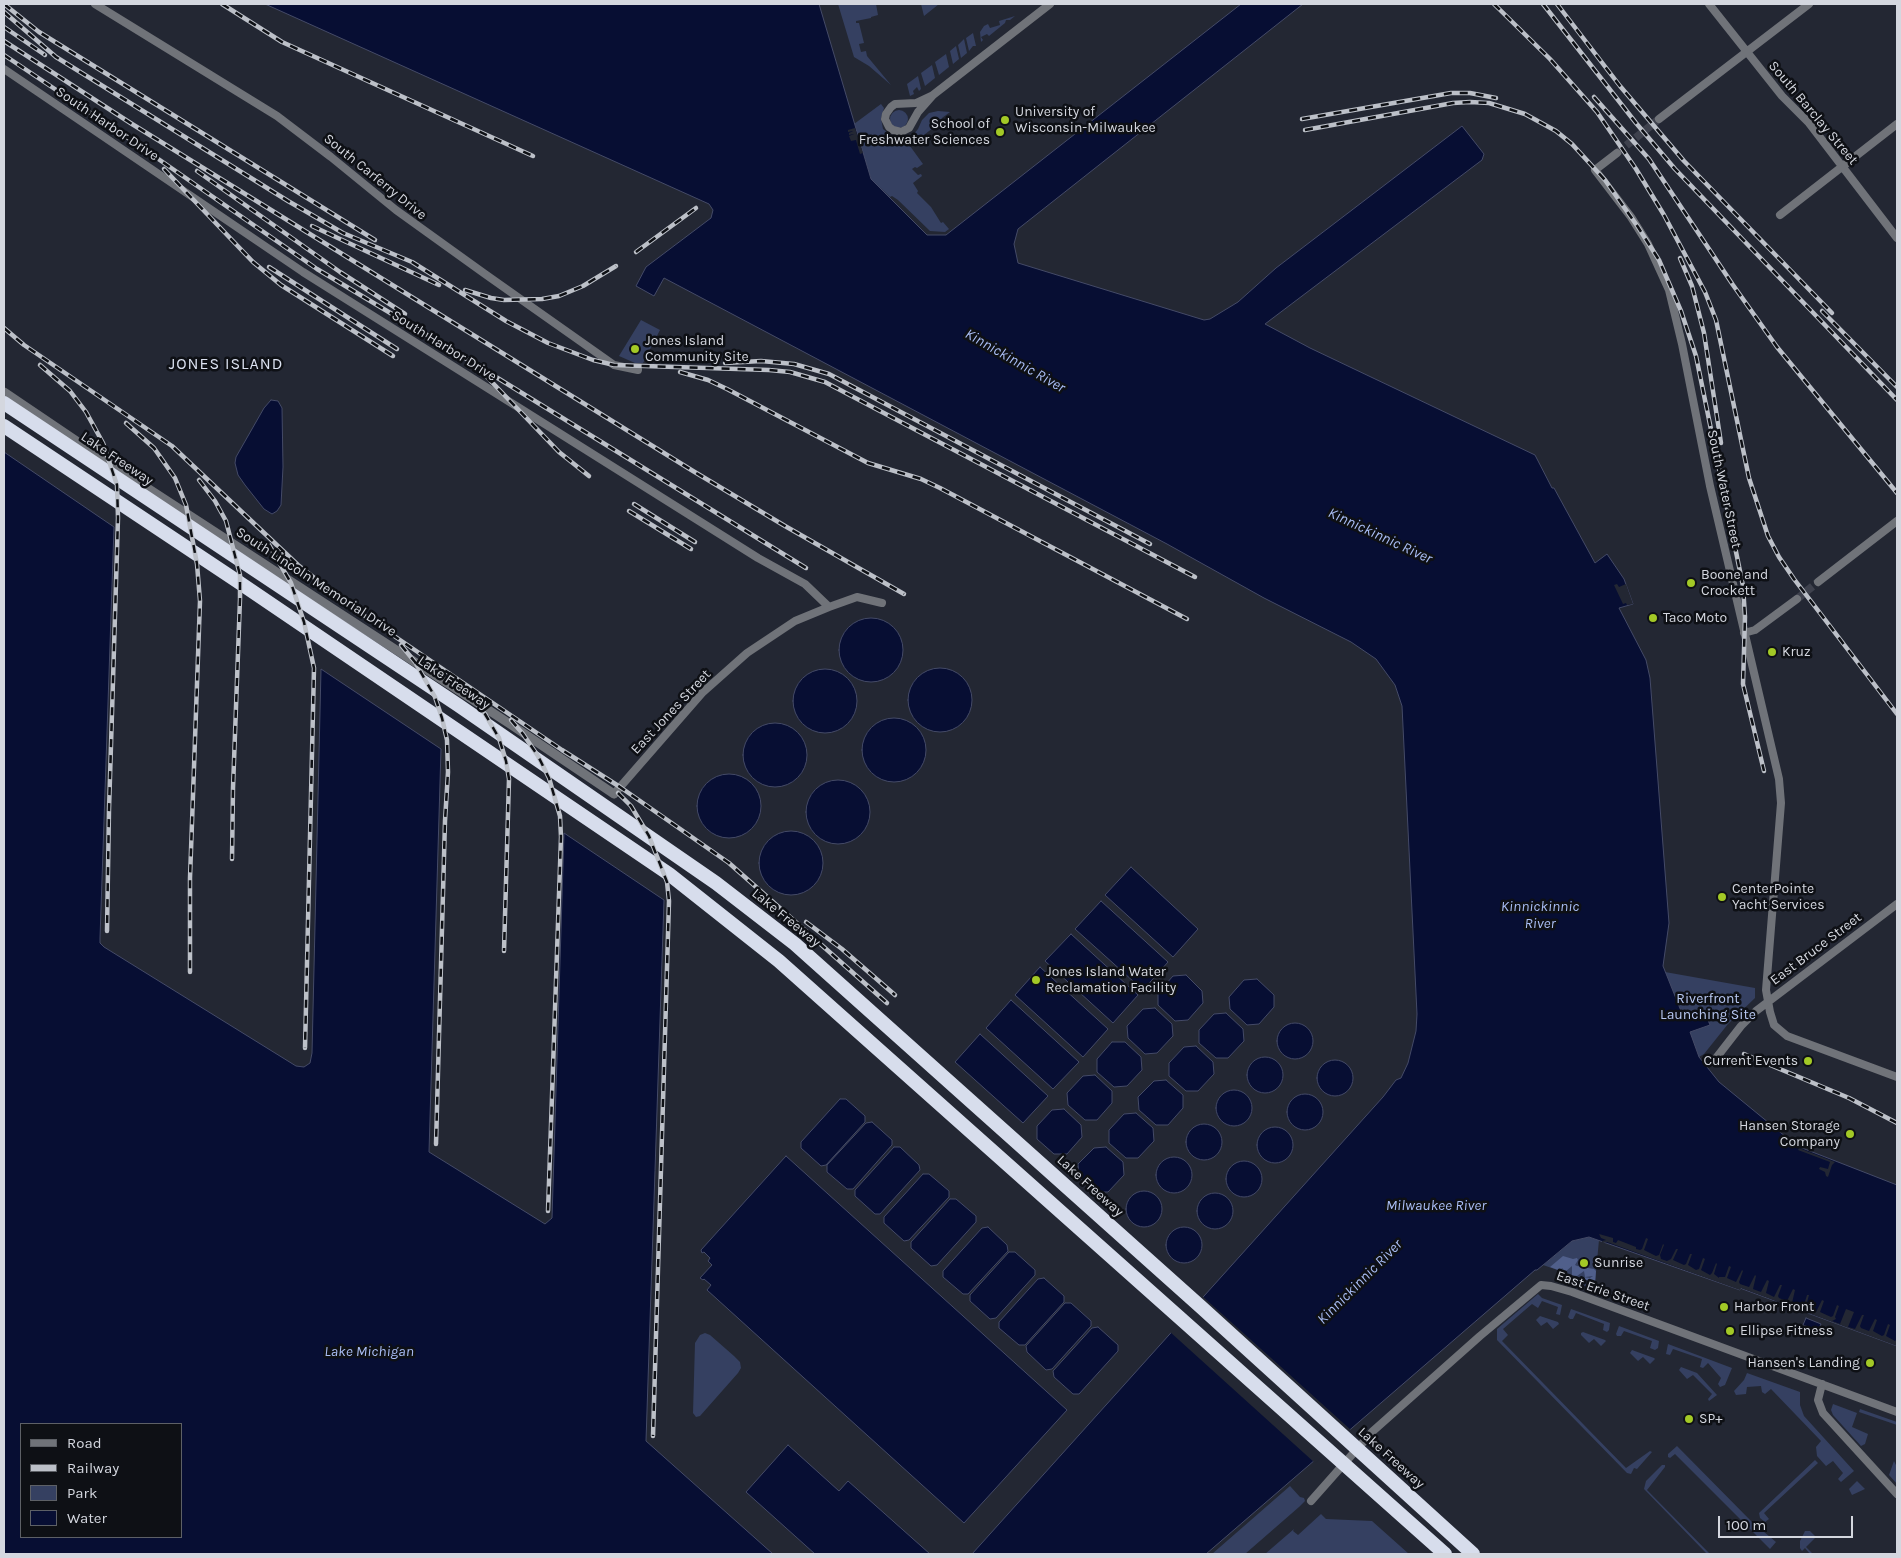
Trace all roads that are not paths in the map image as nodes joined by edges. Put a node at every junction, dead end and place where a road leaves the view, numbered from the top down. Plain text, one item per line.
1 (95, 4) edge
2 (1050, 4) edge
3 (1709, 4) edge
4 (1809, 4) edge
5 (1747, 52) junction
6 (4, 69) edge
7 (932, 95) junction
8 (1660, 119) tunnel mouth
9 (1897, 124) edge
10 (1617, 153) tunnel mouth
11 (1842, 167) junction
12 (1780, 215) dead end
13 (1897, 238) edge
14 (638, 370) dead end
15 (4, 392) edge
16 (4, 403) edge
17 (4, 426) edge
18 (1897, 521) edge
19 (1818, 582) tunnel mouth
20 (1797, 599) tunnel mouth
21 (882, 603) dead end
22 (829, 607) junction
23 (1744, 633) junction
24 (614, 794) joint
25 (1897, 904) edge
26 (1767, 1002) junction
27 (1713, 1062) dead end
28 (1897, 1077) edge
29 (1822, 1384) junction
30 (1897, 1412) edge
31 (1897, 1494) edge
32 (1311, 1501) dead end
33 (1445, 1554) edge
34 (1473, 1554) edge

1 - 14 street, South Carferry Drive
2 - 7 street
3 - 5 street, South Barclay Street
4 - 5 street
5 - 8 street
5 - 11 street, South Barclay Street
6 - 22 street, South Harbor Drive
7 - 7 street
9 - 11 street
10 - 23 street, South Water Street
11 - 12 street
11 - 13 street, South Barclay Street
15 - 24 street, South Lincoln Memorial Drive
16 - 34 highway, Lake Freeway
17 - 33 highway
18 - 19 street
20 - 23 street
21 - 22 street
22 - 24 street, East Jones Street
23 - 26 street, South Water Street
25 - 26 street, East Bruce Street
26 - 27 street, East Bruce Street
26 - 28 street, South Water Street
29 - 30 street, East Erie Street
29 - 31 street
29 - 32 street, East Erie Street

